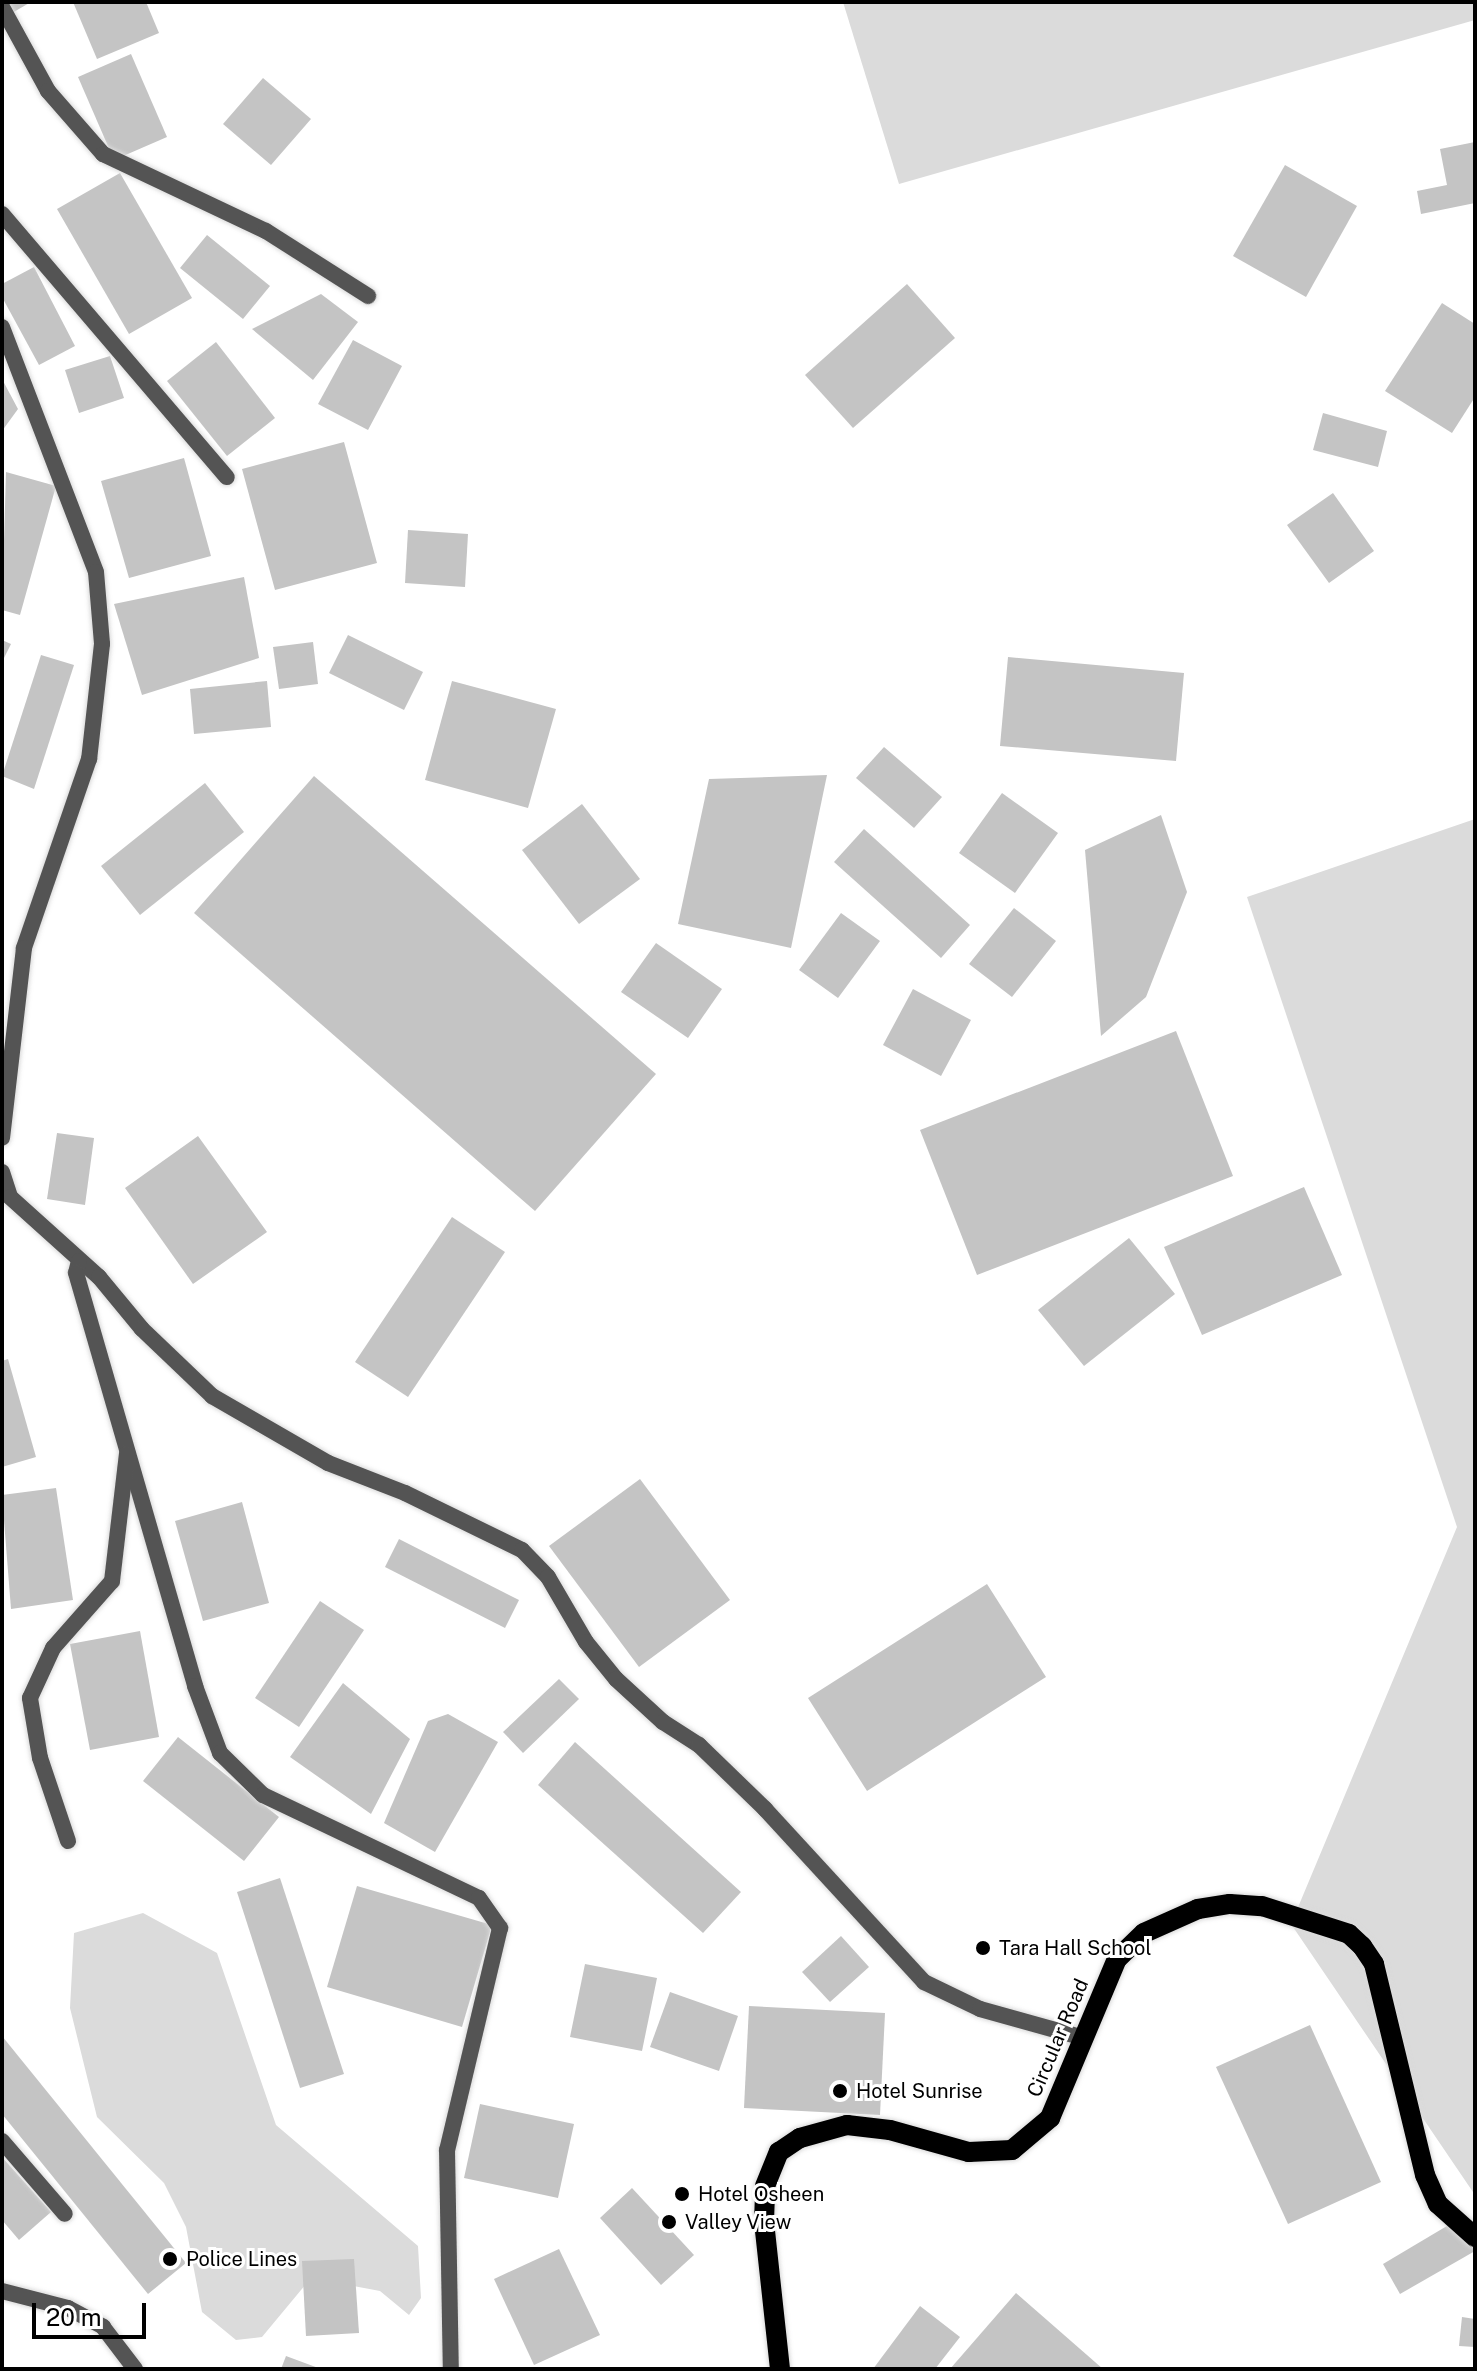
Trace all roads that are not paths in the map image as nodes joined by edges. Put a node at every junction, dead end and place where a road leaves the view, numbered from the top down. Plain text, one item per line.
1 (2, 7) edge
2 (2, 214) edge
3 (368, 296) dead end
4 (2, 327) edge
5 (227, 477) dead end
6 (2, 1138) edge
7 (2, 1172) edge
8 (79, 1261) junction
9 (128, 1444) junction
10 (68, 1841) dead end
11 (1084, 2038) junction
12 (2, 2141) edge
13 (65, 2214) dead end
14 (1475, 2237) edge
15 (2, 2291) edge
16 (135, 2369) edge
17 (451, 2369) edge
18 (780, 2369) edge

1 - 3 street
2 - 5 street
4 - 6 street
7 - 8 street
8 - 9 street
8 - 11 street
9 - 10 street
9 - 17 street
11 - 14 main road, Circular Road
11 - 18 main road, Circular Road
12 - 13 street
15 - 16 street

